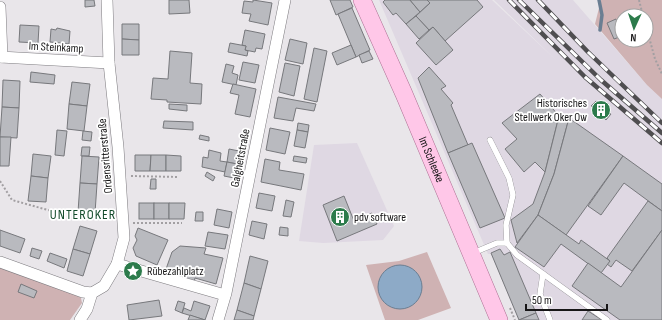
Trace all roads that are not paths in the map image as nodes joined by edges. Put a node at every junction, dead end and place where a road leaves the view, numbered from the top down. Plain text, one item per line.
1 (107, 0) edge
2 (285, 0) edge
3 (362, 0) edge
4 (0, 7) edge
5 (1, 57) edge
6 (109, 63) junction
7 (490, 140) dead end
8 (507, 243) junction
9 (471, 254) junction
10 (0, 262) edge
11 (117, 264) junction
12 (543, 274) junction
13 (92, 293) junction
14 (225, 295) junction
15 (80, 320) edge
16 (218, 320) edge
17 (499, 320) edge
18 (550, 320) edge
19 (607, 320) edge

1 - 6 street, Ordensritterstraße
2 - 14 street, Galgheitstraße
3 - 9 main road, Im Schleeke
4 - 5 street, Im Steinkamp
5 - 6 street, Im Steinkamp
6 - 11 street, Ordensritterstraße
7 - 8 lane
8 - 9 lane
8 - 12 lane
9 - 17 main road, Im Schleeke
10 - 13 street
11 - 13 street, Ordensritterstraße
11 - 14 street
12 - 18 lane
12 - 19 lane
13 - 15 street
14 - 16 street, Galgheitstraße

